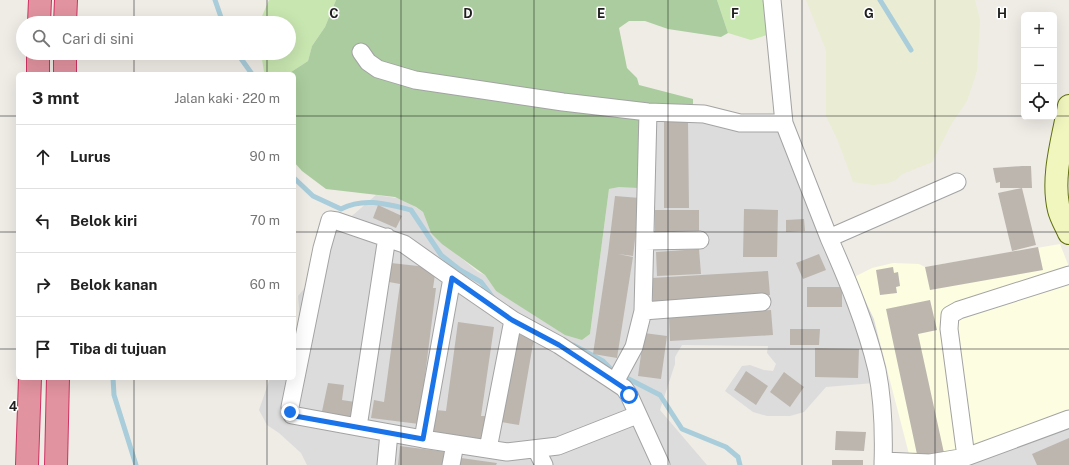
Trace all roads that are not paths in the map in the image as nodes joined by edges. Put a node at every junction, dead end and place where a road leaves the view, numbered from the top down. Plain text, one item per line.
1 (40, 0) edge
2 (66, 0) edge
3 (772, 0) edge
4 (39, 16) edge
5 (66, 16) edge
6 (361, 52) dead end
7 (38, 60) edge
8 (65, 60) edge
9 (38, 72) edge
10 (64, 72) edge
11 (1069, 106) edge
12 (648, 112) junction
13 (784, 124) junction
14 (957, 182) dead end
15 (1069, 233) edge
16 (387, 237) junction
17 (829, 238) junction
18 (700, 240) dead end
19 (645, 241) junction
20 (1069, 275) edge
21 (452, 278) junction
22 (762, 302) dead end
23 (643, 311) junction
24 (512, 320) junction
25 (618, 376) junction
26 (296, 379) edge
27 (30, 380) edge
28 (58, 380) edge
29 (296, 380) edge
30 (637, 415) junction
31 (1069, 419) edge
32 (358, 428) junction
33 (389, 433) junction
34 (423, 439) junction
35 (454, 444) junction
36 (488, 448) junction
37 (536, 448) junction
38 (966, 457) junction
39 (506, 458) edge
40 (883, 463) edge
41 (28, 465) edge
42 (56, 465) edge
43 (386, 465) edge
44 (451, 465) edge
45 (544, 465) edge
46 (661, 465) edge

1 - 4 highway
2 - 5 highway
3 - 13 street
6 - 12 street
7 - 9 highway
8 - 10 highway
11 - 15 street
12 - 13 street
12 - 19 street
13 - 17 street
14 - 17 street
16 - 21 street
16 - 26 street
16 - 32 street
17 - 40 street
18 - 19 street
19 - 23 street
20 - 38 street
21 - 24 street
21 - 34 street
22 - 23 street
23 - 25 street
24 - 25 street
24 - 36 street
25 - 30 street
27 - 41 highway
28 - 42 highway
29 - 32 street
30 - 37 street
30 - 46 street
31 - 38 street
32 - 33 street
33 - 34 street
33 - 43 street
34 - 35 street
35 - 36 street
35 - 44 street
36 - 39 street
37 - 39 street
37 - 45 street
38 - 40 street

